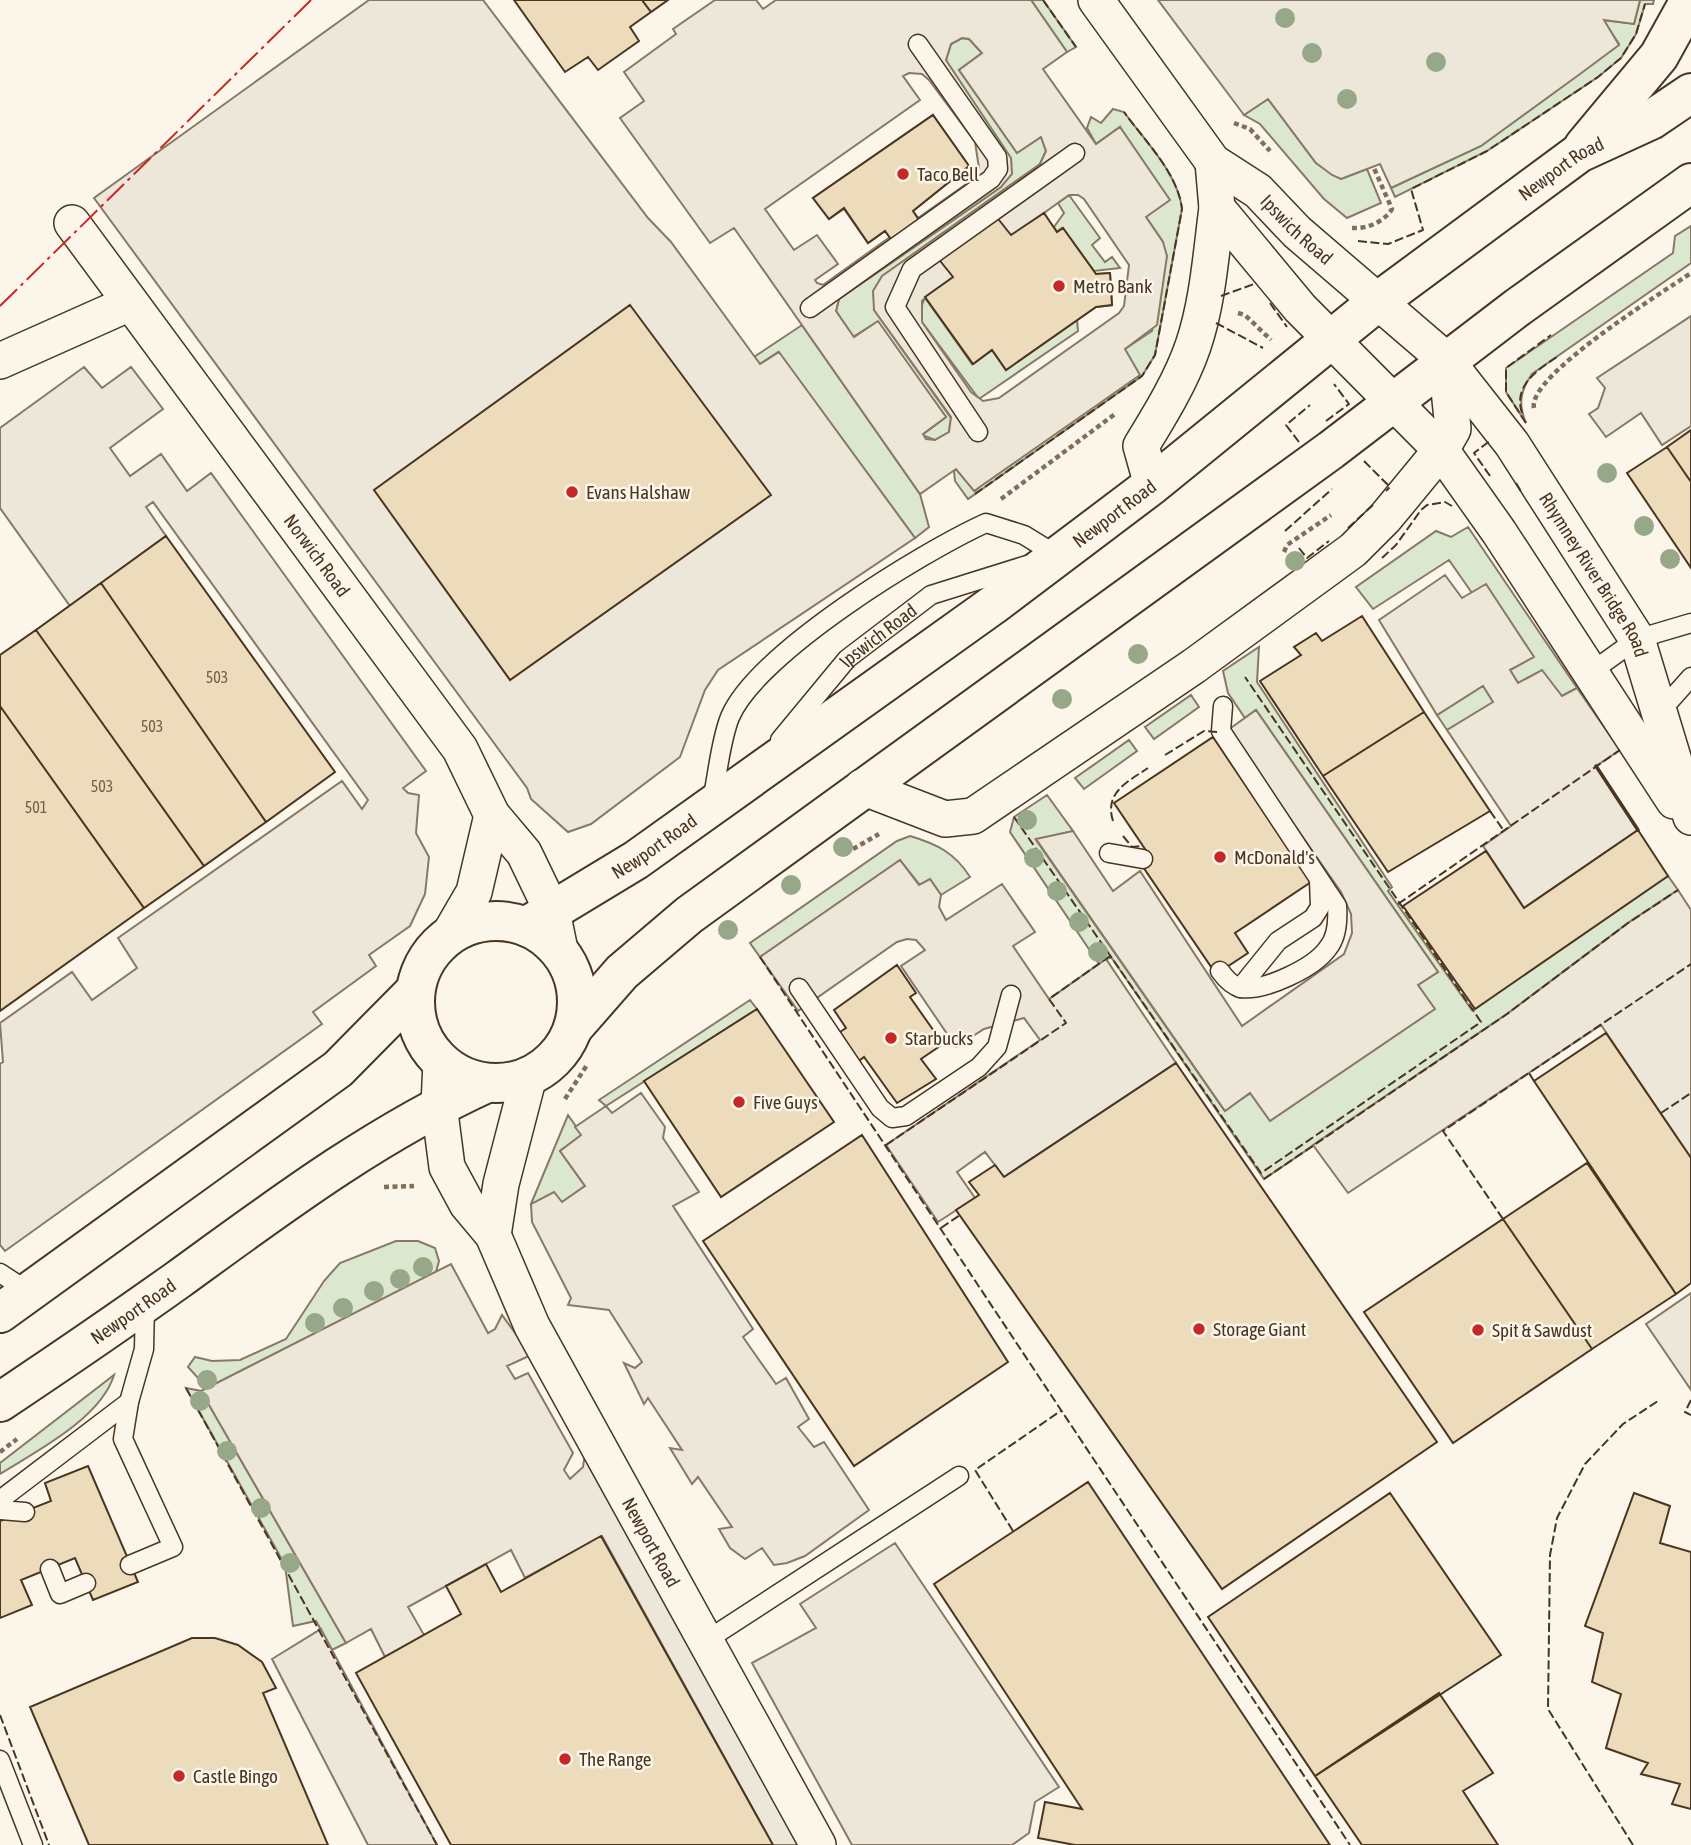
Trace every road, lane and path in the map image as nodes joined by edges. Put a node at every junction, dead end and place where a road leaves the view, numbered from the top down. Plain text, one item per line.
1 (1096, 0) edge
2 (1690, 0) edge
3 (918, 44) dead end
4 (1691, 93) edge
5 (1227, 114) dead end
6 (1074, 153) dead end
7 (1579, 153) junction
8 (1278, 160) dead end
9 (1213, 162) junction
10 (1373, 166) dead end
11 (1691, 184) edge
12 (1217, 208) junction
13 (72, 223) dead end
14 (1348, 228) dead end
15 (1691, 273) edge
16 (130, 303) junction
17 (1377, 303) junction
18 (810, 308) dead end
19 (1227, 309) dead end
20 (1332, 337) junction
21 (1275, 343) dead end
22 (1446, 360) junction
23 (0, 361) edge
24 (1394, 401) junction
25 (1120, 410) dead end
26 (1537, 418) dead end
27 (978, 432) dead end
28 (1441, 450) junction
29 (1152, 485) junction
30 (992, 506) dead end
31 (1058, 556) junction
32 (1691, 623) edge
33 (1637, 639) junction
34 (1591, 672) junction
35 (1691, 677) edge
36 (1223, 706) dead end
37 (1660, 712) junction
38 (1631, 735) junction
39 (862, 788) junction
40 (710, 808) junction
41 (492, 815) junction
42 (1691, 817) edge
43 (1691, 827) edge
44 (883, 832) dead end
45 (1108, 853) dead end
46 (844, 855) dead end
47 (1143, 859) dead end
48 (1319, 877) junction
49 (539, 919) junction
50 (449, 935) junction
51 (1220, 971) dead end
52 (799, 988) dead end
53 (1240, 988) junction
54 (415, 991) junction
55 (1011, 995) dead end
56 (573, 1028) junction
57 (590, 1061) dead end
58 (441, 1062) junction
59 (529, 1076) junction
60 (487, 1083) junction
61 (563, 1101) dead end
62 (439, 1105) junction
63 (418, 1187) dead end
64 (378, 1189) dead end
65 (493, 1235) junction
66 (10, 1293) edge
67 (145, 1303) junction
68 (0, 1402) edge
69 (129, 1402) junction
70 (959, 1476) dead end
71 (0, 1500) edge
72 (0, 1510) edge
73 (25, 1512) dead end
74 (130, 1565) dead end
75 (50, 1569) dead end
76 (86, 1583) dead end
77 (707, 1640) junction
78 (0, 1760) edge
79 (33, 1845) edge
80 (818, 1845) edge

1 - 9 street, Ipswich Road
2 - 7 main road
3 - 18 lane
4 - 7 main road, Newport Road
5 - 8 path
6 - 27 lane
7 - 17 main road, Newport Road
9 - 12 street
9 - 17 street, Ipswich Road
10 - 14 path
11 - 22 main road
12 - 20 street
12 - 29 street
13 - 16 street, Norwich Road
15 - 26 path
16 - 23 street
16 - 41 street, Norwich Road
17 - 20 main road, Newport Road
17 - 22 street, Ipswich Road
19 - 21 path
20 - 24 street
20 - 29 main road, Newport Road
22 - 24 main road
22 - 28 street
22 - 33 street, Rhymney River Bridge Road
24 - 28 street
24 - 39 main road
25 - 30 path
28 - 34 street
28 - 39 street
29 - 31 main road, Newport Road
31 - 40 main road, Newport Road
31 - 40 lane
32 - 33 lane
33 - 34 lane
33 - 37 street, Rhymney River Bridge Road
34 - 38 street
35 - 37 lane
36 - 48 lane
37 - 38 lane
37 - 42 street, Rhymney River Bridge Road
38 - 43 street
39 - 56 main road
40 - 49 main road, Newport Road
41 - 49 street, Norwich Road
41 - 50 street
44 - 46 path
45 - 47 lane
48 - 53 lane
48 - 53 lane
49 - 50 main road
49 - 56 main road
50 - 54 main road
51 - 53 lane
52 - 55 lane
54 - 58 main road
54 - 66 main road
56 - 59 main road
57 - 61 path
58 - 60 main road
58 - 62 street, Newport Road
59 - 60 main road
59 - 65 street
60 - 62 main road, Newport Road
62 - 65 street, Newport Road
62 - 67 main road, Newport Road
63 - 64 path
65 - 77 street, Newport Road
67 - 68 main road, Newport Road
67 - 69 lane
69 - 71 lane
69 - 74 lane
70 - 77 lane
72 - 73 lane
75 - 76 lane
77 - 80 street, Newport Road
78 - 79 lane

